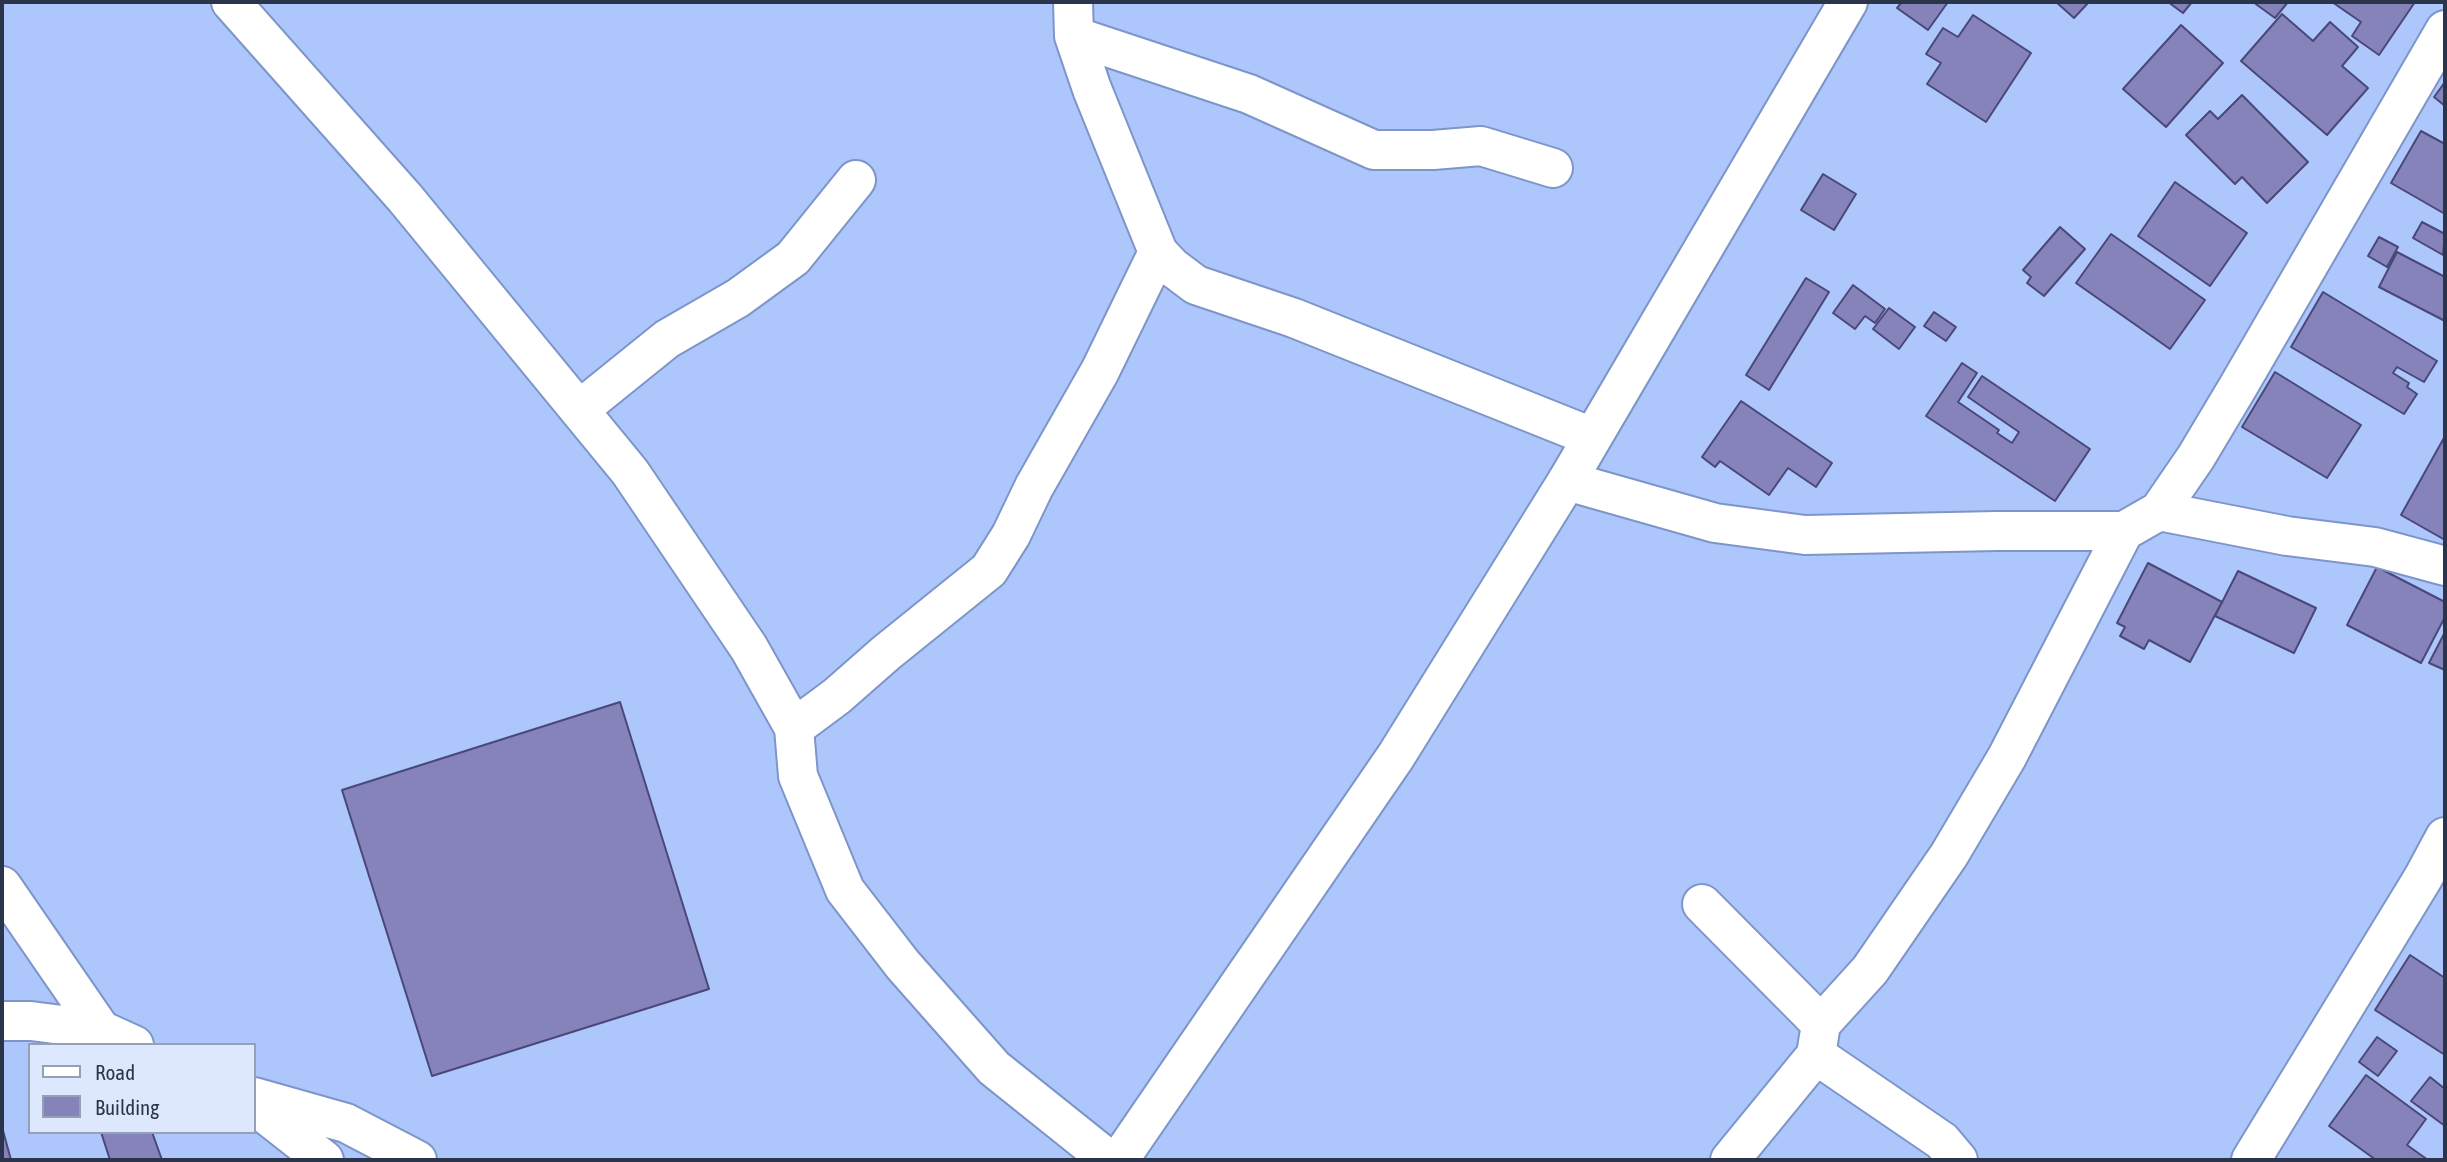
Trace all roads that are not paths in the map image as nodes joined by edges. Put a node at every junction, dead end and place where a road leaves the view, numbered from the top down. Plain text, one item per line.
1 (231, 2) edge
2 (1848, 2) edge
3 (1073, 19) edge
4 (2445, 30) edge
5 (1553, 169) dead end
6 (856, 180) dead end
7 (1158, 252) junction
8 (579, 410) junction
9 (1592, 437) junction
10 (1567, 481) junction
11 (2159, 512) junction
12 (2124, 531) junction
13 (2445, 566) edge
14 (794, 728) junction
15 (2445, 837) edge
16 (2, 886) edge
17 (1702, 904) dead end
18 (2, 1021) edge
19 (118, 1037) edge
20 (1819, 1039) junction
21 (256, 1098) edge
22 (256, 1107) edge
23 (324, 1160) edge
24 (417, 1160) edge
25 (1109, 1160) edge
26 (1119, 1160) edge
27 (1730, 1160) edge
28 (1958, 1160) edge
29 (2251, 1160) edge

1 - 8 street
2 - 9 street
3 - 5 street
3 - 7 street
4 - 11 street
6 - 8 street
7 - 9 street
7 - 14 street
8 - 14 street
9 - 10 street
10 - 12 street
10 - 26 street
11 - 12 street
11 - 13 street
12 - 20 street
14 - 25 street
15 - 29 street
16 - 19 street
17 - 20 street
18 - 19 street
20 - 27 street
20 - 28 street
21 - 24 street
22 - 23 street

